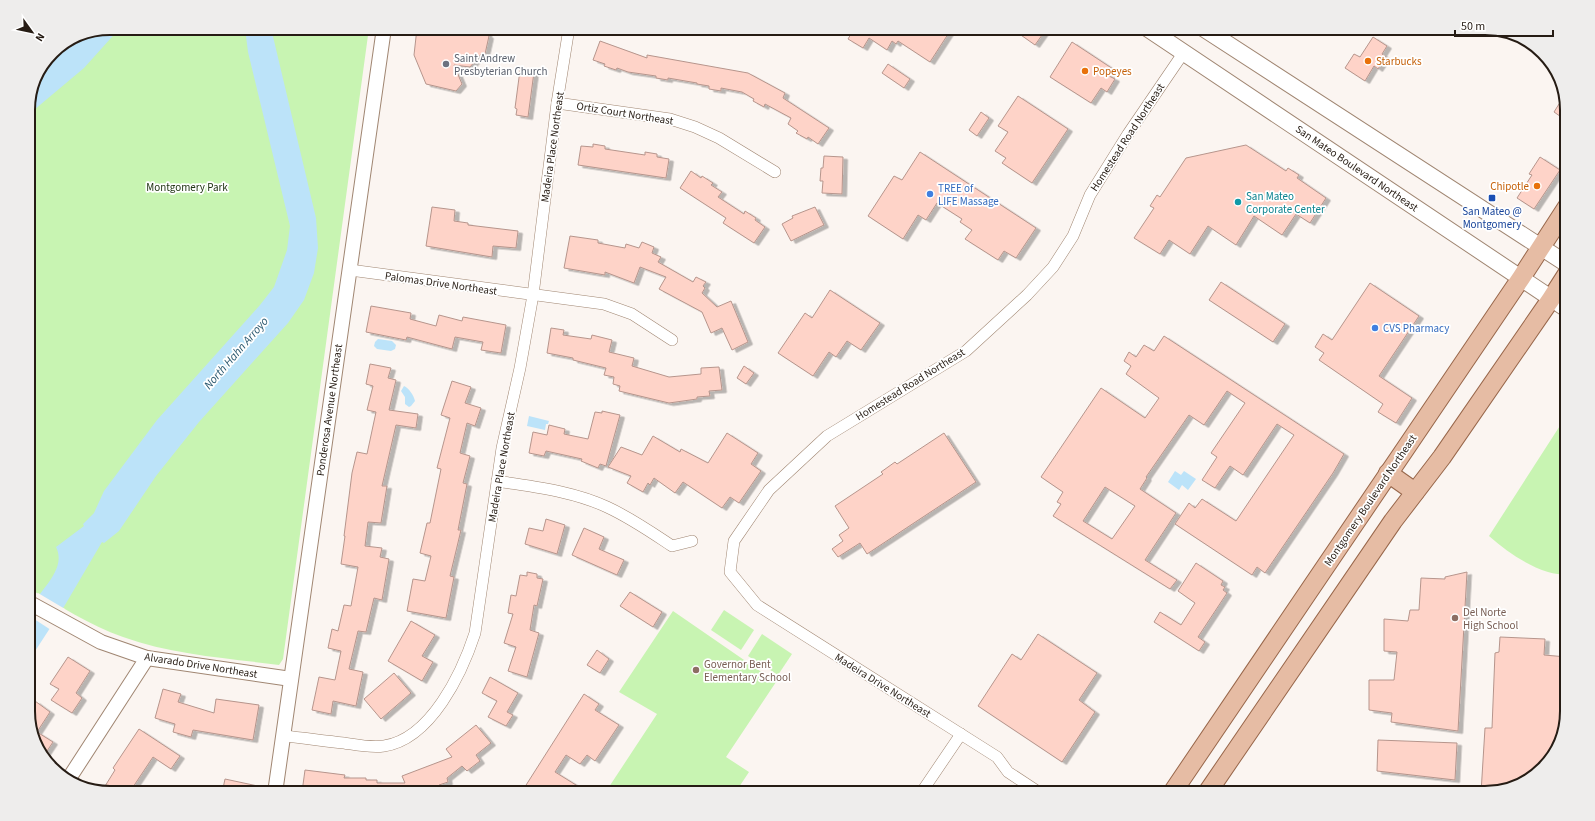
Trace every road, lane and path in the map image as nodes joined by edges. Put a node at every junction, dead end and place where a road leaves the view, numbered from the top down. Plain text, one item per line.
1 (383, 35) edge
2 (568, 35) edge
3 (1158, 35) edge
4 (1213, 35) edge
5 (1184, 52) junction
6 (557, 103) junction
7 (775, 172) dead end
8 (1560, 218) edge
9 (1541, 247) junction
10 (1560, 259) edge
11 (350, 270) junction
12 (1521, 278) junction
13 (1560, 285) edge
14 (533, 295) junction
15 (1551, 299) junction
16 (1560, 305) edge
17 (672, 340) dead end
18 (1388, 473) junction
19 (497, 481) junction
20 (1415, 492) junction
21 (692, 541) dead end
22 (730, 572) joint
23 (35, 606) edge
24 (147, 658) junction
25 (291, 679) junction
26 (1240, 692) junction
27 (1263, 709) junction
28 (961, 734) junction
29 (284, 736) junction
30 (71, 775) edge
31 (276, 786) edge
32 (926, 786) edge
33 (1029, 786) edge
34 (1177, 786) edge
35 (1212, 786) edge

1 - 11 street, Ponderosa Avenue Northeast
2 - 6 street, Madeira Place Northeast
3 - 5 main road, San Mateo Boulevard Northeast
4 - 9 main road
5 - 12 main road, San Mateo Boulevard Northeast
5 - 22 street, Homestead Road Northeast
6 - 7 street, Ortiz Court Northeast
6 - 14 street, Madeira Place Northeast
8 - 9 main road, Montgomery Boulevard Northeast
9 - 10 main road
9 - 12 main road, Montgomery Boulevard Northeast
11 - 14 street, Palomas Drive Northeast
11 - 25 street, Ponderosa Avenue Northeast
12 - 15 main road, San Mateo Boulevard Northeast
12 - 18 main road, Montgomery Boulevard Northeast
13 - 15 main road
14 - 17 street, Palomas Drive Northeast
14 - 19 street, Madeira Place Northeast
15 - 16 main road, San Mateo Boulevard Northeast
15 - 20 main road
18 - 20 main road
18 - 26 main road, Montgomery Boulevard Northeast
19 - 21 street
19 - 29 street, Madeira Place Northeast
20 - 27 main road
22 - 28 street, Madeira Drive Northeast
23 - 24 street, Alvarado Drive Northeast
24 - 25 street, Alvarado Drive Northeast
24 - 30 street
25 - 29 street, Ponderosa Avenue Northeast
26 - 27 main road
26 - 34 main road, Montgomery Boulevard Northeast
27 - 35 main road
28 - 32 street
28 - 33 street, Madeira Drive Northeast
29 - 31 street, Ponderosa Avenue Northeast

